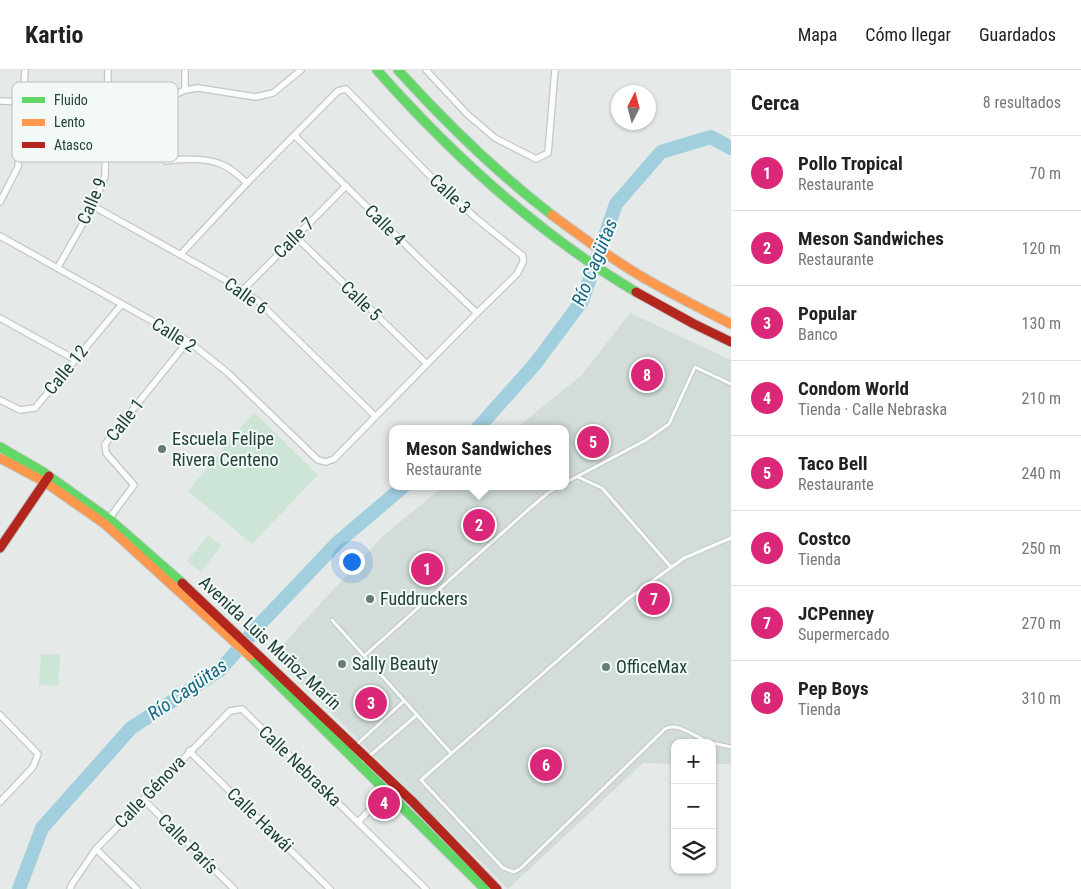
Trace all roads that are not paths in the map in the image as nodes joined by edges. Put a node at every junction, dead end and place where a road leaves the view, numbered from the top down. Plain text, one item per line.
1 (186, 70) edge
2 (301, 70) edge
3 (377, 70) edge
4 (398, 70) edge
5 (426, 70) edge
6 (555, 70) edge
7 (185, 90) junction
8 (178, 93) edge
9 (295, 136) junction
10 (178, 159) edge
11 (18, 162) edge
12 (105, 162) edge
13 (247, 182) junction
14 (346, 186) junction
15 (0, 202) edge
16 (93, 206) junction
17 (0, 236) edge
18 (296, 237) junction
19 (180, 255) junction
20 (58, 267) junction
21 (243, 290) junction
22 (122, 304) junction
23 (477, 313) junction
24 (0, 318) edge
25 (731, 324) edge
26 (188, 341) junction
27 (731, 342) edge
28 (74, 359) junction
29 (427, 364) junction
30 (731, 384) edge
31 (0, 400) edge
32 (375, 416) junction
33 (0, 447) edge
34 (0, 458) edge
35 (326, 462) joint
36 (577, 476) junction
37 (47, 479) junction
38 (569, 481) edge
39 (553, 490) edge
40 (107, 521) junction
41 (731, 538) edge
42 (0, 548) edge
43 (671, 567) junction
44 (332, 620) dead end
45 (364, 656) junction
46 (404, 701) junction
47 (242, 709) joint
48 (0, 715) edge
49 (417, 715) junction
50 (703, 739) edge
51 (716, 744) edge
52 (731, 747) edge
53 (351, 749) junction
54 (190, 751) junction
55 (451, 753) junction
56 (367, 758) junction
57 (360, 765) junction
58 (394, 784) junction
59 (388, 791) junction
60 (143, 799) junction
61 (0, 802) edge
62 (358, 822) junction
63 (96, 849) junction
64 (70, 889) edge
65 (137, 889) edge
66 (234, 889) edge
67 (330, 889) edge
68 (426, 889) edge
69 (485, 889) edge
70 (497, 889) edge

1 - 7 street
2 - 7 street
3 - 27 main road
4 - 25 main road
5 - 6 street
7 - 8 street
9 - 13 street, Calle 3
9 - 14 street, Calle 4
9 - 23 street, Calle 3
10 - 13 street
11 - 15 street
12 - 16 street, Calle 9
13 - 19 street, Calle 3
14 - 18 street, Calle 7
14 - 23 street, Calle 4
16 - 19 street, Calle 6
16 - 20 street, Calle 9
17 - 20 street, Calle 2
18 - 21 street, Calle 7
18 - 29 street, Calle 5
19 - 21 street, Calle 6
20 - 22 street, Calle 2
21 - 32 street, Calle 6
22 - 26 street, Calle 2
22 - 28 street, Calle 12
23 - 29 street, Calle 3
24 - 28 street
26 - 35 street, Calle 2
26 - 40 street, Calle 1
28 - 31 street, Calle 12
29 - 32 street, Calle 3
30 - 36 lane
32 - 35 street, Calle 3
33 - 37 main road, Avenida Luis Muñoz Marín
34 - 37 main road, Avenida Luis Muñoz Marín
36 - 38 lane
36 - 43 lane
37 - 40 main road, Avenida Luis Muñoz Marín
37 - 42 main road
39 - 45 lane
40 - 53 main road, Avenida Luis Muñoz Marín
41 - 43 lane
43 - 55 lane
44 - 45 lane
45 - 46 lane
46 - 49 lane
46 - 53 lane
47 - 54 street, Calle Génova
47 - 62 street, Calle Nebraska
48 - 61 street
49 - 55 lane
49 - 56 lane
50 - 55 lane
51 - 52 lane
53 - 56 main road, Avenida Luis Muñoz Marín
53 - 57 main road, Avenida Luis Muñoz Marín
54 - 60 street, Calle Génova
54 - 67 street, Calle Hawái
56 - 57 lane
56 - 58 main road, Avenida Luis Muñoz Marín
57 - 59 main road, Avenida Luis Muñoz Marín
58 - 59 street
58 - 70 main road, Avenida Luis Muñoz Marín
59 - 62 street
59 - 69 main road, Avenida Luis Muñoz Marín
60 - 63 street, Calle Génova
60 - 66 street, Calle París
62 - 68 street, Calle Nebraska
63 - 64 street, Calle Génova
63 - 65 street

